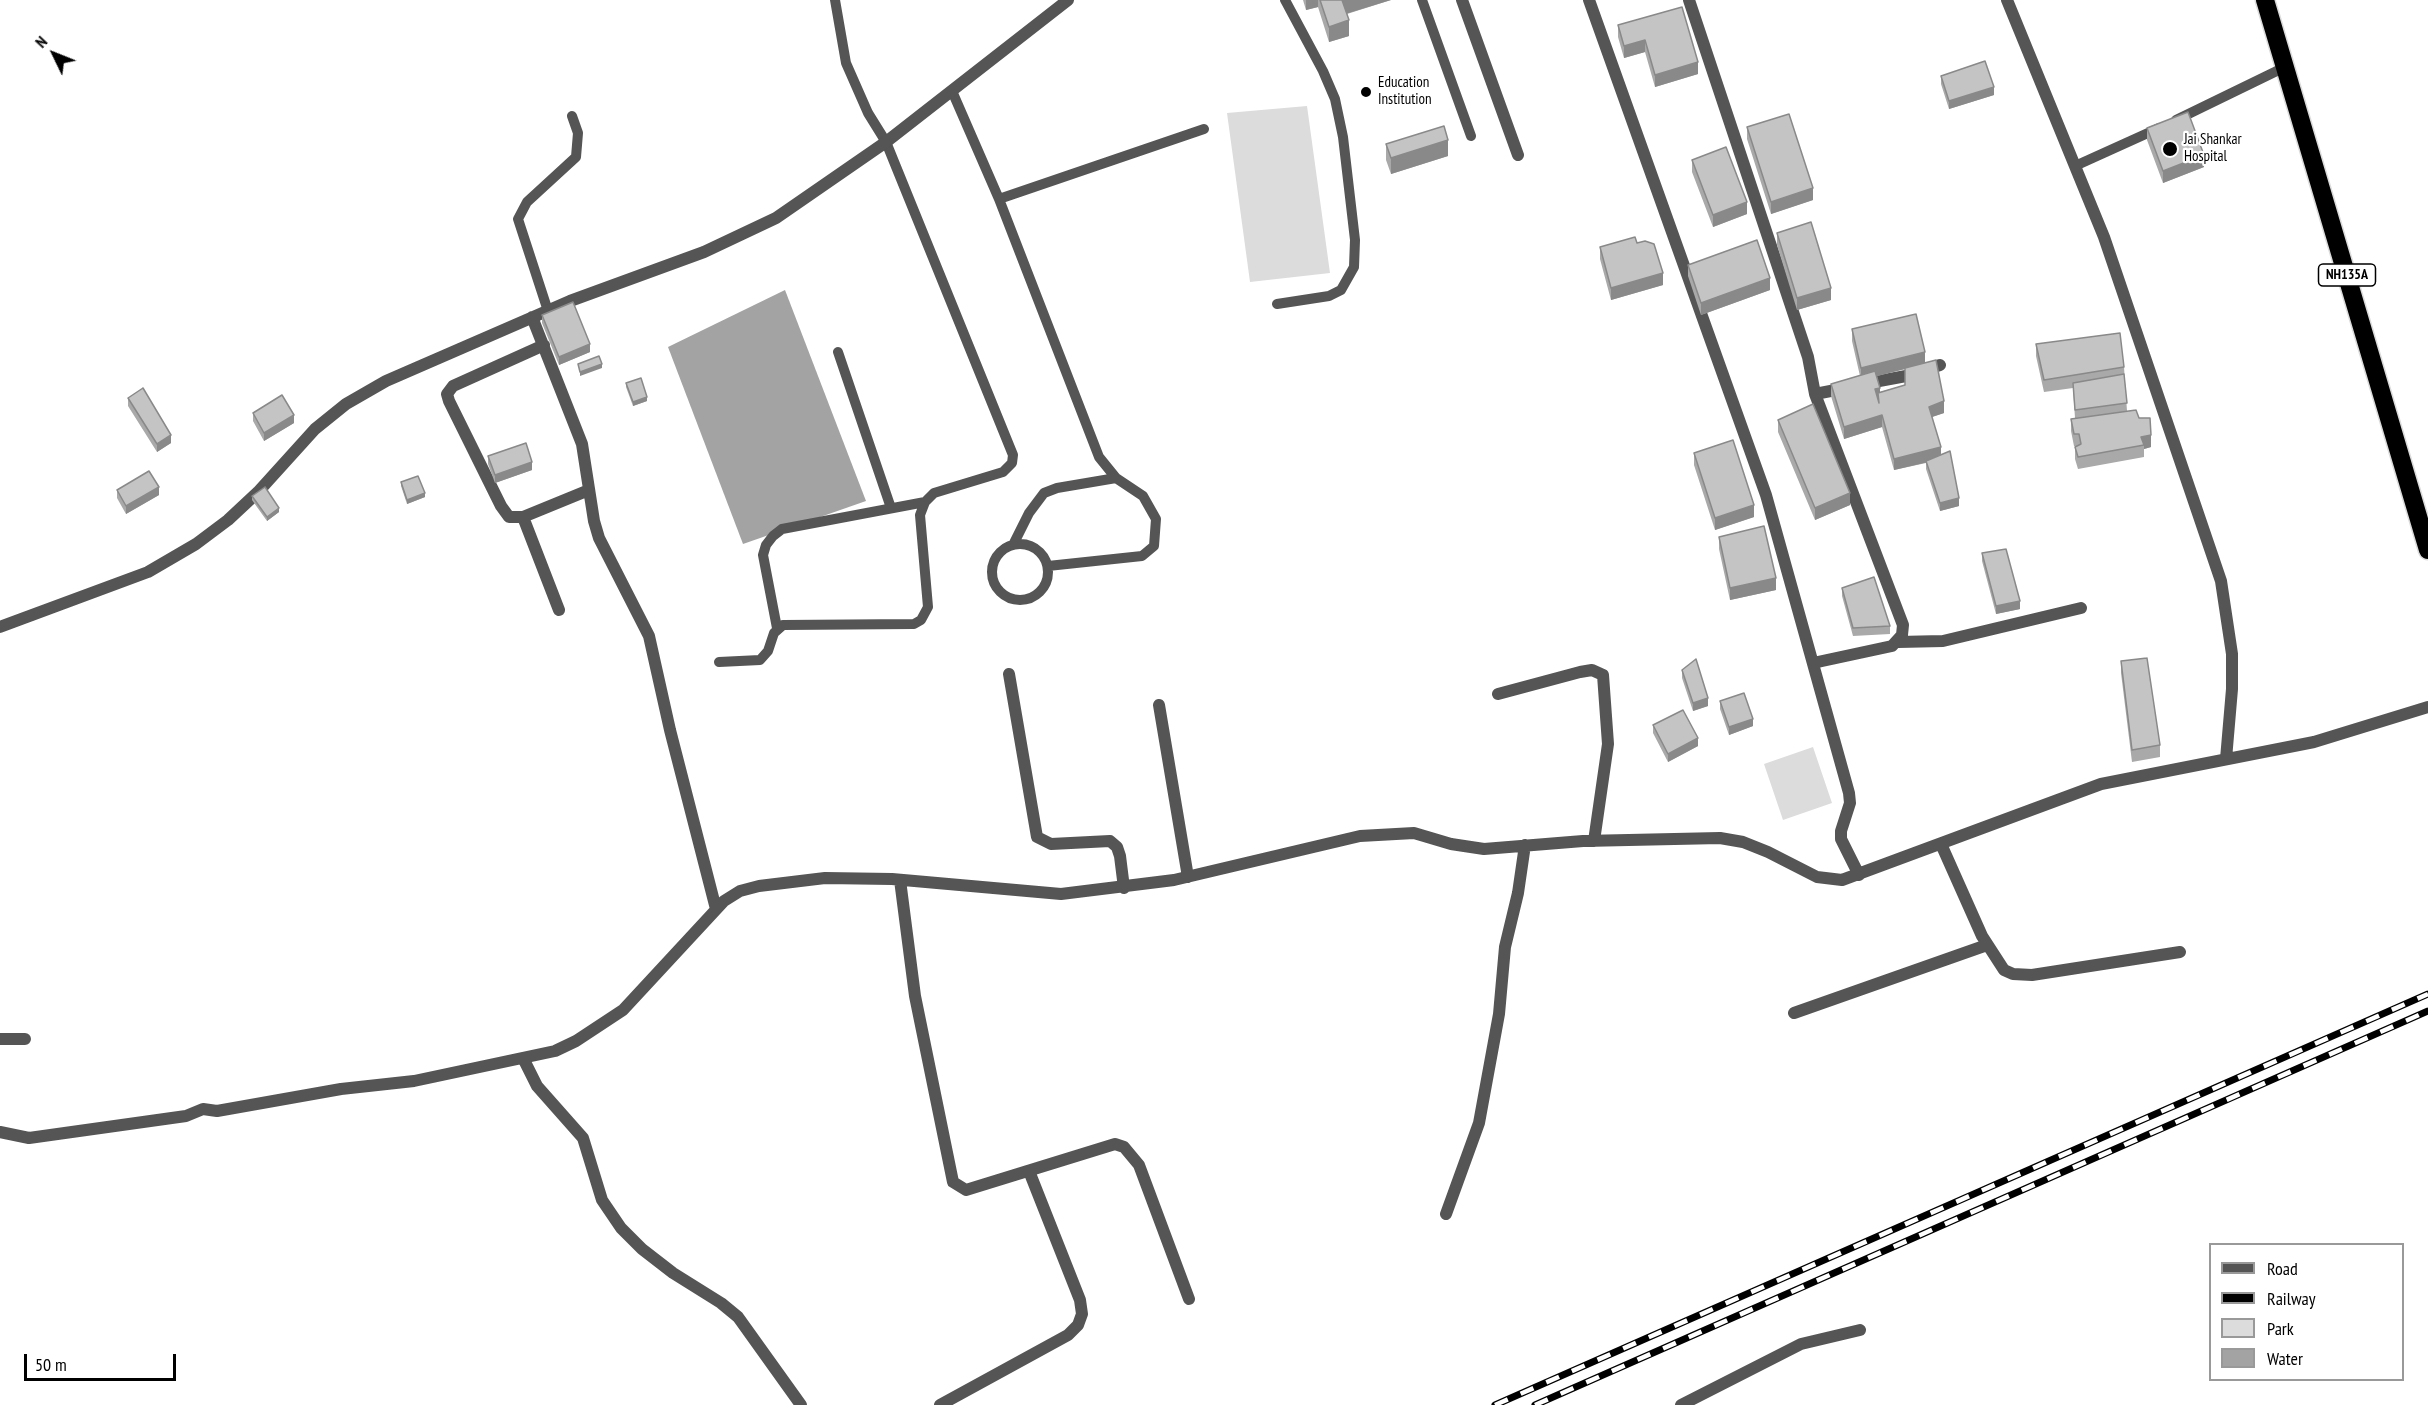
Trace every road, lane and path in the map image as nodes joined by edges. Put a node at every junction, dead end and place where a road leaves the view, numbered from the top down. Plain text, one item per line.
1 (835, 0) edge
2 (1068, 0) edge
3 (1285, 0) edge
4 (1422, 0) edge
5 (1462, 0) edge
6 (1589, 0) edge
7 (1689, 0) edge
8 (2007, 0) edge
9 (2265, 0) edge
10 (2285, 67) junction
11 (952, 91) junction
12 (572, 116) dead end
13 (1204, 129) dead end
14 (1471, 136) dead end
15 (886, 142) junction
16 (1518, 155) dead end
17 (2075, 166) junction
18 (999, 199) junction
19 (1277, 304) dead end
20 (548, 311) junction
21 (532, 317) junction
22 (544, 345) junction
23 (838, 352) dead end
24 (1940, 365) edge
25 (1815, 394) junction
26 (1116, 478) junction
27 (589, 490) junction
28 (925, 502) junction
29 (891, 508) junction
30 (523, 517) junction
31 (1014, 545) junction
32 (2428, 550) edge
33 (1048, 566) junction
34 (2081, 608) dead end
35 (559, 610) dead end
36 (0, 627) edge
37 (777, 628) junction
38 (1898, 642) junction
39 (719, 662) dead end
40 (1813, 663) junction
41 (1009, 674) dead end
42 (1498, 694) dead end
43 (1159, 705) dead end
44 (2428, 707) edge
45 (2226, 759) junction
46 (1594, 841) junction
47 (1941, 844) junction
48 (1525, 845) junction
49 (1859, 874) junction
50 (1188, 877) junction
51 (900, 880) junction
52 (1124, 888) junction
53 (716, 909) junction
54 (1987, 945) junction
55 (2180, 952) dead end
56 (1794, 1013) dead end
57 (0, 1039) edge
58 (25, 1039) dead end
59 (523, 1058) junction
60 (0, 1131) edge
61 (1029, 1171) junction
62 (1446, 1214) dead end
63 (1189, 1299) dead end
64 (1860, 1330) dead end
65 (801, 1405) edge
66 (940, 1405) edge
67 (1681, 1405) edge

1 - 15 lane
2 - 11 street
3 - 19 lane
4 - 14 lane
5 - 16 street
6 - 40 street
7 - 25 street
8 - 17 street
9 - 10 highway, NH135A
10 - 17 lane
10 - 32 highway, NH135A
11 - 15 street
11 - 18 lane
12 - 20 lane
13 - 18 lane
15 - 20 street
15 - 28 lane
17 - 45 street
18 - 26 lane
20 - 21 street
21 - 22 street
21 - 36 street
22 - 27 street
22 - 30 street
23 - 29 lane
24 - 25 street
25 - 38 street
26 - 31 lane
26 - 33 lane
27 - 30 street
27 - 53 street
28 - 29 lane
28 - 37 lane
29 - 37 lane
30 - 35 street
31 - 33 lane
31 - 33 lane
34 - 38 street
37 - 39 lane
38 - 40 street
40 - 49 street
41 - 52 street
42 - 46 street
43 - 50 street
44 - 45 street
45 - 47 street
46 - 48 street
46 - 49 street
47 - 49 street
47 - 54 street
48 - 50 street
48 - 62 street
50 - 52 street
51 - 52 street
51 - 53 street
51 - 61 street
53 - 59 street
54 - 55 street
54 - 56 street
57 - 58 street
59 - 60 street
59 - 65 street
61 - 63 street
61 - 66 street
64 - 67 street

